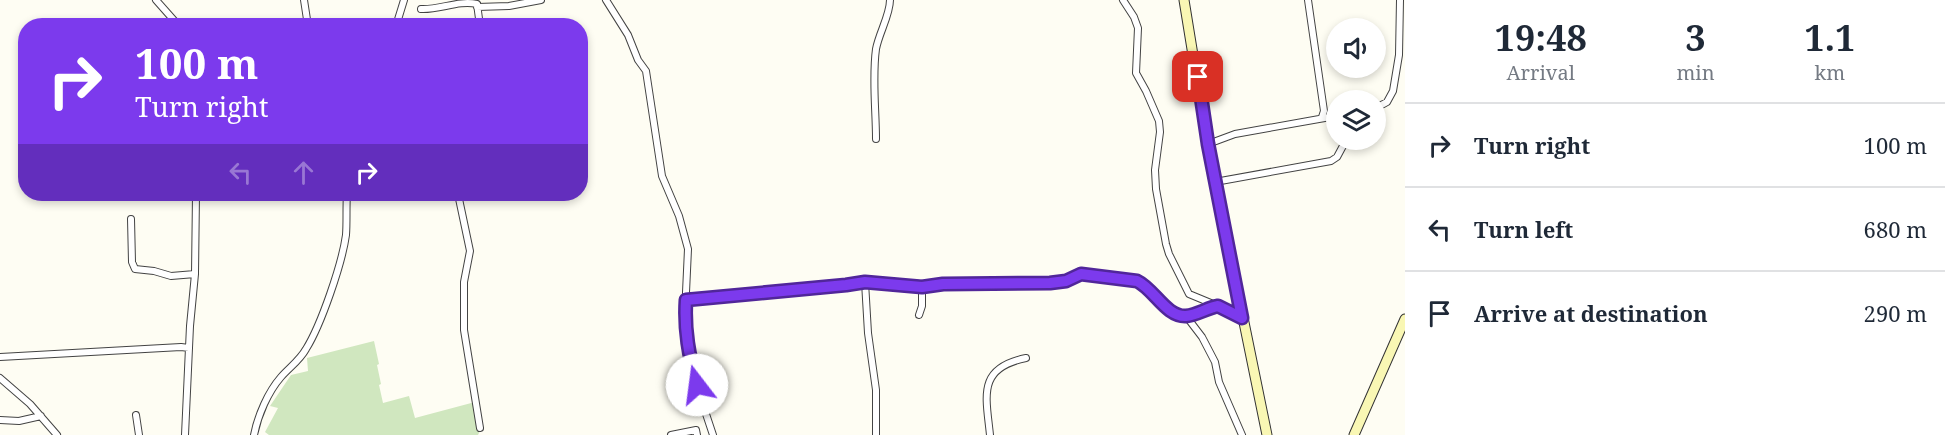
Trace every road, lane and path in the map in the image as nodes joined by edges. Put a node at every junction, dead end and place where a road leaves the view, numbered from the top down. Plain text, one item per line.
1 (156, 0) edge
2 (304, 0) edge
3 (404, 0) edge
4 (541, 0) edge
5 (606, 0) edge
6 (890, 0) edge
7 (1123, 0) edge
8 (1184, 0) edge
9 (1308, 0) edge
10 (1400, 0) edge
11 (477, 4) edge
12 (421, 9) dead end
13 (171, 18) edge
14 (307, 18) edge
15 (398, 18) edge
16 (1386, 103) edge
17 (1322, 117) junction
18 (1326, 117) edge
19 (876, 139) dead end
20 (1208, 144) junction
21 (1341, 150) edge
22 (1215, 182) junction
23 (196, 201) edge
24 (347, 201) edge
25 (459, 201) edge
26 (131, 219) dead end
27 (195, 274) junction
28 (865, 282) junction
29 (922, 287) junction
30 (686, 300) junction
31 (1218, 306) junction
32 (919, 315) dead end
33 (1186, 316) junction
34 (1242, 318) junction
35 (1405, 319) edge
36 (189, 348) junction
37 (0, 357) edge
38 (1026, 358) dead end
39 (0, 378) edge
40 (136, 415) dead end
41 (41, 416) junction
42 (0, 420) edge
43 (480, 428) dead end
44 (57, 435) edge
45 (139, 435) edge
46 (185, 435) edge
47 (254, 435) edge
48 (671, 435) edge
49 (697, 435) edge
50 (708, 435) edge
51 (713, 435) edge
52 (876, 435) edge
53 (990, 435) edge
54 (1242, 435) edge
55 (1267, 435) edge
56 (1354, 435) edge

1 - 13 street
2 - 14 street
3 - 15 street
4 - 11 street
5 - 30 street
6 - 19 street
7 - 31 street
8 - 20 street
9 - 17 street
10 - 16 street
11 - 12 street
17 - 18 street
17 - 20 street
20 - 22 street
21 - 22 street
22 - 34 street
23 - 27 street
24 - 47 street
25 - 43 street
26 - 27 street
27 - 36 street
28 - 29 street
28 - 30 street
28 - 52 street
29 - 32 street
29 - 33 street
30 - 51 street
31 - 33 street
31 - 34 street
33 - 54 street
34 - 55 street
35 - 56 street
36 - 37 street
36 - 46 street
38 - 53 street
39 - 41 street
40 - 45 street
41 - 42 street
41 - 44 street
48 - 49 street
50 - 51 street

